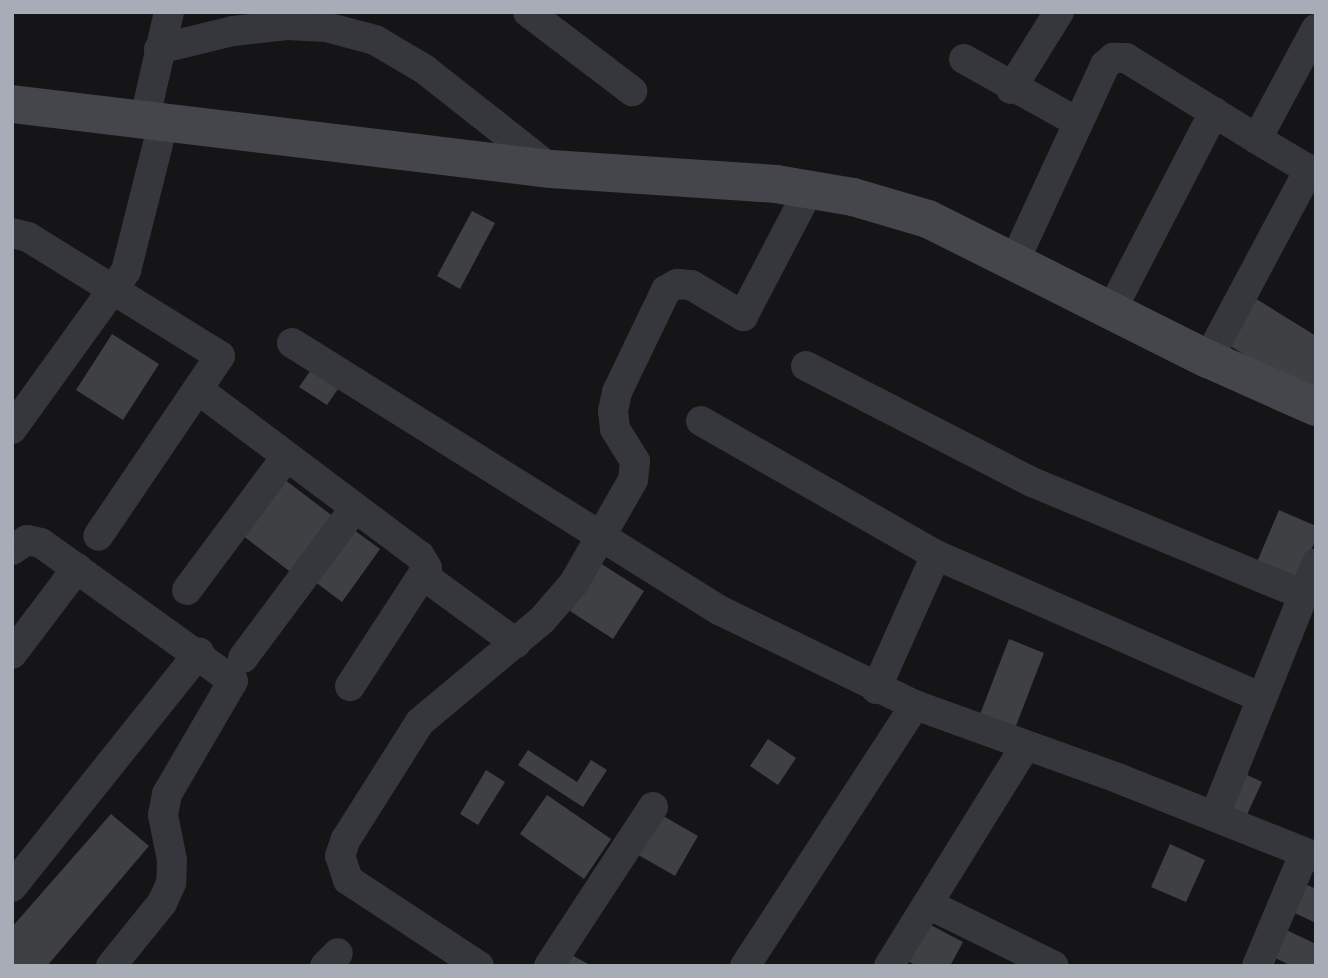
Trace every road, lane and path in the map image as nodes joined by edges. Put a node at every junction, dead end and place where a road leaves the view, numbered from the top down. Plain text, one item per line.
1 (169, 12) edge
2 (528, 12) edge
3 (1059, 12) edge
4 (330, 20) edge
5 (1316, 29) edge
6 (159, 49) junction
7 (964, 59) dead end
8 (1011, 89) junction
9 (632, 91) dead end
10 (12, 104) edge
11 (1214, 113) junction
12 (1077, 122) junction
13 (153, 123) junction
14 (1257, 139) junction
15 (1313, 165) edge
16 (551, 169) junction
17 (809, 190) junction
18 (12, 233) edge
19 (1015, 260) junction
20 (113, 289) junction
21 (1112, 309) junction
22 (292, 343) dead end
23 (1208, 359) junction
24 (806, 366) dead end
25 (200, 391) junction
26 (1316, 407) edge
27 (701, 421) dead end
28 (12, 429) edge
29 (286, 457) junction
30 (354, 509) junction
31 (98, 536) dead end
32 (600, 537) junction
33 (12, 550) edge
34 (936, 555) junction
35 (1316, 564) edge
36 (77, 568) junction
37 (424, 576) junction
38 (187, 590) dead end
39 (1303, 595) junction
40 (516, 643) junction
41 (199, 653) junction
42 (12, 654) edge
43 (243, 658) dead end
44 (350, 686) dead end
45 (876, 689) junction
46 (1262, 698) junction
47 (915, 705) junction
48 (1025, 747) junction
49 (653, 807) dead end
50 (1215, 816) junction
51 (1310, 855) edge
52 (12, 887) edge
53 (928, 904) junction
54 (111, 966) edge
55 (479, 966) edge
56 (549, 966) edge
57 (745, 966) edge
58 (889, 966) edge
59 (1054, 966) edge
60 (1257, 966) edge

1 - 6 street
2 - 9 street
3 - 8 street
4 - 6 street
4 - 16 street
5 - 14 street
6 - 13 street
7 - 8 street
8 - 12 street
10 - 13 street
11 - 12 street
11 - 14 street
11 - 21 street
12 - 19 street
13 - 16 street
13 - 20 street
14 - 15 street
15 - 23 street
16 - 17 street
17 - 19 street
17 - 32 street
18 - 20 street
19 - 21 street
20 - 25 street
20 - 28 street
21 - 23 street
22 - 32 street
23 - 26 street
24 - 39 street
25 - 29 street
25 - 31 street
27 - 34 street
29 - 30 street
29 - 38 street
30 - 37 street
30 - 43 street
32 - 40 street
32 - 45 street
33 - 36 street
34 - 45 street
34 - 46 street
35 - 39 street
36 - 41 street
36 - 42 street
37 - 40 street
37 - 44 street
39 - 46 street
40 - 55 street
41 - 52 street
41 - 54 street
45 - 47 street
46 - 50 street
47 - 48 street
47 - 57 street
48 - 50 street
48 - 53 street
49 - 56 street
50 - 51 street
51 - 60 street
53 - 58 street
53 - 59 street

